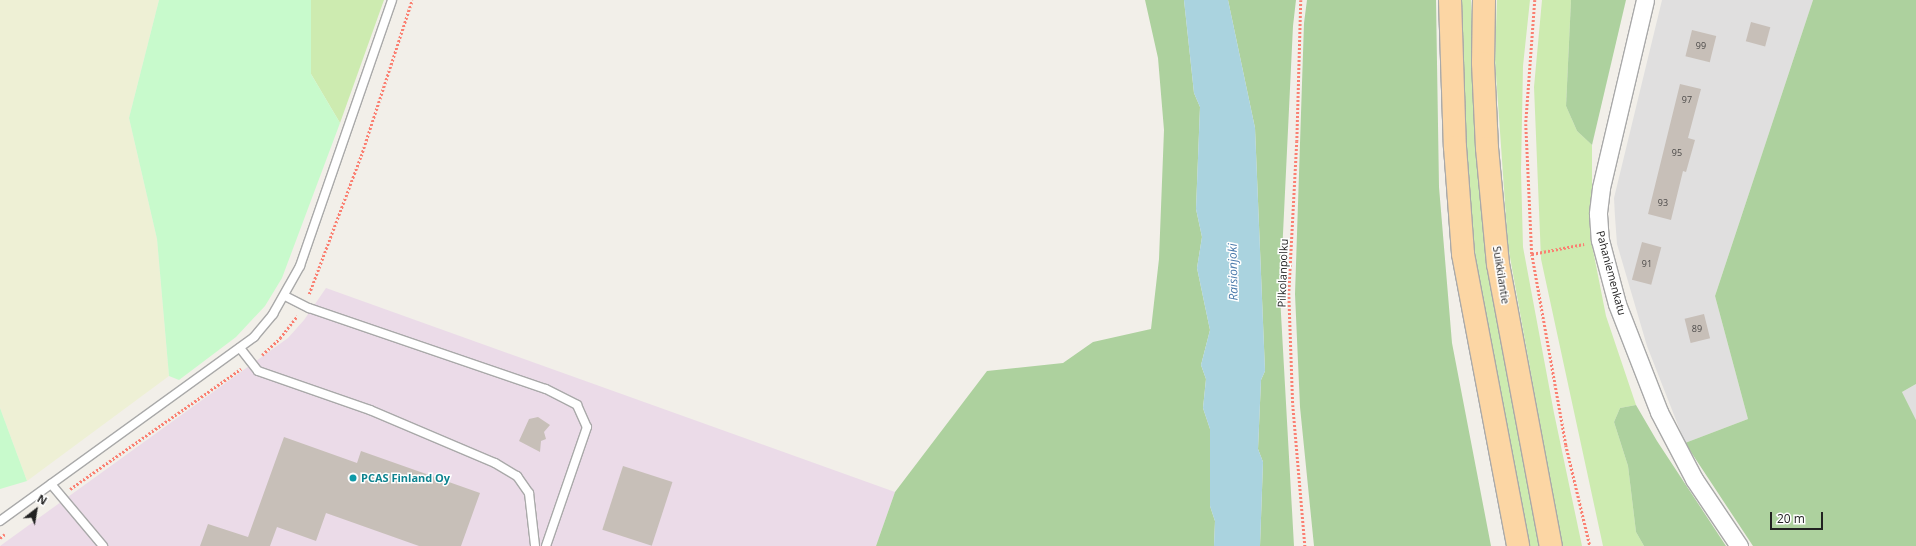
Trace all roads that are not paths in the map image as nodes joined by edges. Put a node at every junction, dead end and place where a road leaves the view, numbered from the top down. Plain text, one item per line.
1 (392, 0) edge
2 (1450, 0) edge
3 (1484, 0) edge
4 (1646, 0) edge
5 (284, 296) junction
6 (240, 348) junction
7 (51, 484) junction
8 (0, 521) edge
9 (103, 546) edge
10 (535, 546) edge
11 (546, 546) edge
12 (1518, 546) edge
13 (1551, 546) edge
14 (1739, 546) edge

1 - 5 lane
2 - 12 main road
3 - 13 main road, Suikkilantie
4 - 14 street, Pahaniemenkatu
5 - 6 lane
5 - 11 lane
6 - 7 lane
6 - 10 lane
7 - 8 lane
7 - 9 lane

